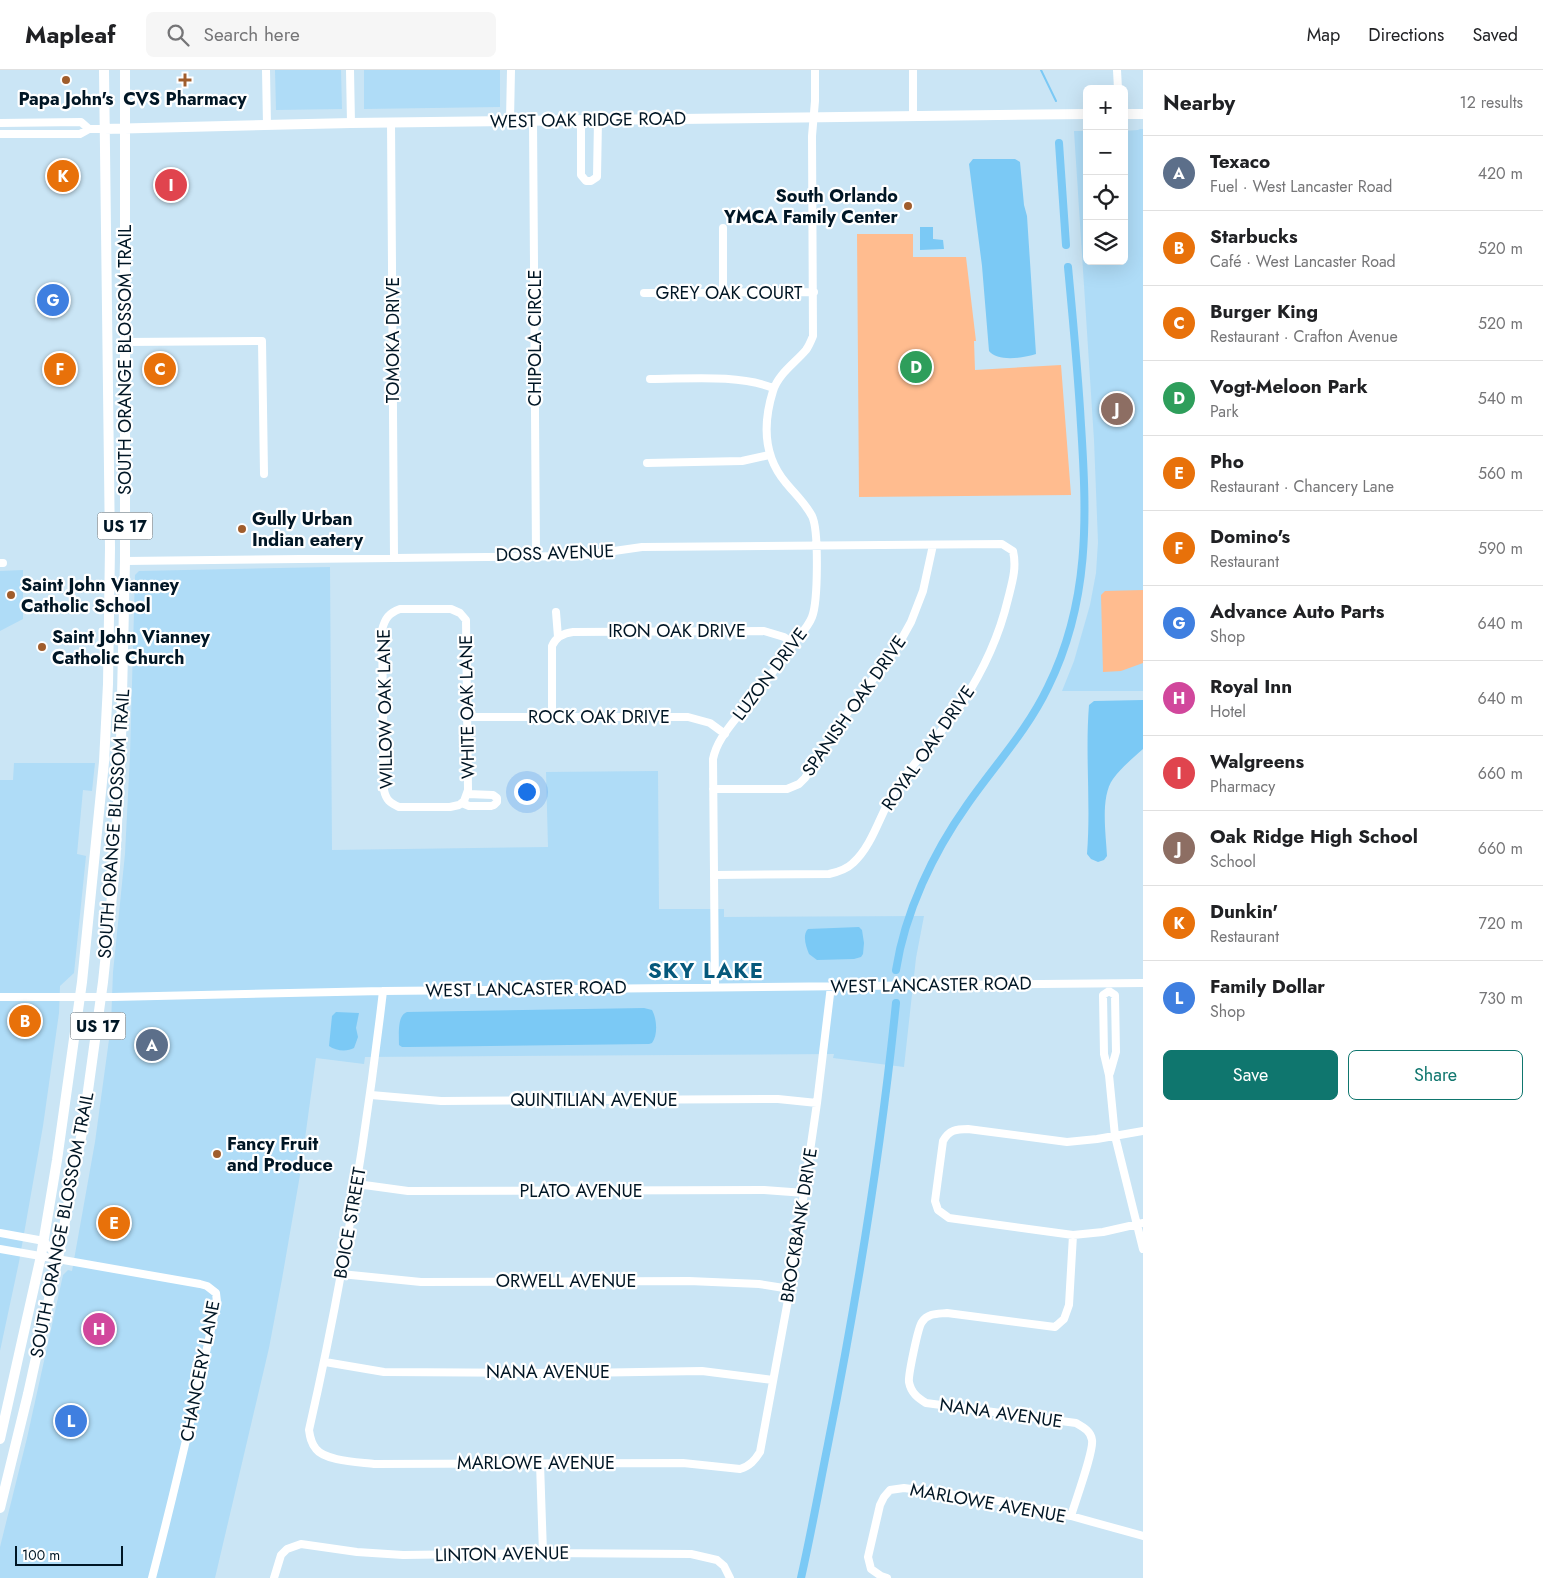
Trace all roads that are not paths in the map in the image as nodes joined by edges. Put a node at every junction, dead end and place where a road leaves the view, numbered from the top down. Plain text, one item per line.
1 (104, 70) edge
2 (125, 70) edge
3 (266, 70) edge
4 (350, 70) edge
5 (511, 70) edge
6 (815, 70) edge
7 (913, 70) edge
8 (1117, 70) edge
9 (1118, 85) edge
10 (1083, 114) edge
11 (1128, 114) edge
12 (1143, 114) edge
13 (913, 116) junction
14 (814, 117) junction
15 (510, 120) junction
16 (533, 120) junction
17 (581, 120) junction
18 (598, 120) junction
19 (391, 122) junction
20 (0, 123) edge
21 (351, 123) junction
22 (267, 125) junction
23 (125, 128) junction
24 (89, 129) junction
25 (104, 129) junction
26 (0, 134) edge
27 (724, 228) dead end
28 (723, 292) junction
29 (814, 292) junction
30 (644, 293) dead end
31 (125, 342) junction
32 (650, 379) dead end
33 (773, 388) junction
34 (769, 456) junction
35 (647, 463) dead end
36 (264, 474) dead end
37 (933, 545) junction
38 (816, 547) junction
39 (110, 548) junction
40 (1013, 551) joint
41 (536, 556) junction
42 (394, 557) junction
43 (125, 561) junction
44 (426, 609) joint
45 (556, 612) dead end
46 (558, 637) junction
47 (794, 644) junction
48 (108, 684) junction
49 (122, 702) junction
50 (552, 716) junction
51 (468, 717) junction
52 (725, 734) junction
53 (713, 789) junction
54 (468, 794) junction
55 (462, 803) junction
56 (429, 807) joint
57 (714, 875) junction
58 (1143, 982) edge
59 (831, 986) junction
60 (715, 987) junction
61 (1109, 987) junction
62 (383, 991) junction
63 (80, 996) junction
64 (101, 996) junction
65 (0, 997) edge
66 (1109, 1075) junction
67 (371, 1095) junction
68 (818, 1103) junction
69 (1143, 1131) edge
70 (1115, 1136) junction
71 (357, 1184) junction
72 (805, 1193) junction
73 (1140, 1224) edge
74 (0, 1233) edge
75 (1073, 1234) junction
76 (44, 1241) junction
77 (0, 1249) edge
78 (1143, 1249) edge
79 (41, 1256) junction
80 (58, 1258) junction
81 (341, 1274) junction
82 (790, 1289) junction
83 (324, 1362) junction
84 (772, 1380) junction
85 (0, 1439) edge
86 (317, 1451) joint
87 (754, 1461) joint
88 (540, 1463) junction
89 (0, 1508) edge
90 (1071, 1516) junction
91 (1143, 1536) edge
92 (543, 1553) junction
93 (884, 1577) edge
94 (152, 1578) edge
95 (274, 1578) edge
96 (730, 1578) edge

1 - 25 main road, SOUTH ORANGE BLOSSOM TRAIL / US 17
2 - 23 main road, SOUTH ORANGE BLOSSOM TRAIL / US 17
3 - 22 street
4 - 21 street
5 - 15 street
6 - 14 street, LUZON DRIVE
7 - 13 street
8 - 9 street
10 - 13 main road, WEST OAK RIDGE ROAD
11 - 12 main road
13 - 14 main road, WEST OAK RIDGE ROAD
14 - 18 main road, WEST OAK RIDGE ROAD
14 - 29 street, LUZON DRIVE
15 - 16 main road, WEST OAK RIDGE ROAD
15 - 19 main road, WEST OAK RIDGE ROAD
16 - 17 main road, WEST OAK RIDGE ROAD
16 - 41 street, CHIPOLA CIRCLE
17 - 18 main road, WEST OAK RIDGE ROAD
17 - 18 street
19 - 21 main road, WEST OAK RIDGE ROAD
19 - 42 street, TOMOKA DRIVE
20 - 24 street, WEST OAK RIDGE ROAD
21 - 22 main road, WEST OAK RIDGE ROAD
22 - 23 main road, WEST OAK RIDGE ROAD
23 - 25 main road, WEST OAK RIDGE ROAD
23 - 31 main road, SOUTH ORANGE BLOSSOM TRAIL / US 17
24 - 25 street, WEST OAK RIDGE ROAD
24 - 26 street, WEST OAK RIDGE ROAD
25 - 39 main road, SOUTH ORANGE BLOSSOM TRAIL / US 17
27 - 28 street
28 - 29 street, GREY OAK COURT
28 - 30 street, GREY OAK COURT
29 - 33 street, LUZON DRIVE
31 - 36 street
31 - 43 main road, SOUTH ORANGE BLOSSOM TRAIL / US 17
32 - 33 street
33 - 34 street, LUZON DRIVE
34 - 35 street
34 - 38 street, LUZON DRIVE
37 - 38 street, DOSS AVENUE
37 - 40 street, DOSS AVENUE
37 - 53 street, SPANISH OAK DRIVE
38 - 41 street, DOSS AVENUE
38 - 47 street, LUZON DRIVE
39 - 43 main road
39 - 48 main road, SOUTH ORANGE BLOSSOM TRAIL / US 17
40 - 57 street, ROYAL OAK DRIVE
41 - 42 street, DOSS AVENUE
42 - 43 street, DOSS AVENUE
43 - 49 main road, SOUTH ORANGE BLOSSOM TRAIL / US 17
44 - 51 street, WHITE OAK LANE
44 - 56 street, WILLOW OAK LANE
45 - 46 street
46 - 47 street, IRON OAK DRIVE
46 - 50 street
47 - 52 street, LUZON DRIVE
48 - 49 main road
48 - 63 main road, SOUTH ORANGE BLOSSOM TRAIL / US 17
49 - 64 main road, SOUTH ORANGE BLOSSOM TRAIL / US 17
50 - 51 street, ROCK OAK DRIVE
50 - 52 street, ROCK OAK DRIVE
51 - 54 street, WHITE OAK LANE
52 - 53 street, LUZON DRIVE
53 - 57 street, LUZON DRIVE
54 - 55 street, WHITE OAK LANE
54 - 55 street
55 - 56 street, WHITE OAK LANE
57 - 60 street, LUZON DRIVE
58 - 61 street, WEST LANCASTER ROAD
59 - 60 street, WEST LANCASTER ROAD
59 - 61 street, WEST LANCASTER ROAD
59 - 68 street, BROCKBANK DRIVE
60 - 62 street, WEST LANCASTER ROAD
61 - 66 street
61 - 66 street
62 - 64 street, WEST LANCASTER ROAD
62 - 67 street, BOICE STREET
63 - 64 street, WEST LANCASTER ROAD
63 - 65 street, WEST LANCASTER ROAD
63 - 76 main road, SOUTH ORANGE BLOSSOM TRAIL / US 17
64 - 80 main road, SOUTH ORANGE BLOSSOM TRAIL / US 17
66 - 70 street
67 - 68 street, QUINTILIAN AVENUE
67 - 71 street, BOICE STREET
68 - 72 street, BROCKBANK DRIVE
69 - 70 street
70 - 73 street
70 - 75 street
71 - 72 street, PLATO AVENUE
71 - 81 street, BOICE STREET
72 - 82 street, BROCKBANK DRIVE
73 - 75 street
73 - 78 street
74 - 76 street
75 - 90 street, NANA AVENUE
76 - 79 main road, SOUTH ORANGE BLOSSOM TRAIL / US 17
76 - 80 street
77 - 79 street
79 - 80 street
79 - 85 main road, SOUTH ORANGE BLOSSOM TRAIL / US 17
80 - 89 main road, SOUTH ORANGE BLOSSOM TRAIL / US 17
80 - 94 street, CHANCERY LANE
81 - 82 street, ORWELL AVENUE
81 - 83 street, BOICE STREET
82 - 84 street, BROCKBANK DRIVE
83 - 84 street, NANA AVENUE
83 - 86 street, BOICE STREET
84 - 87 street, BROCKBANK DRIVE
86 - 88 street, MARLOWE AVENUE
87 - 88 street, MARLOWE AVENUE
88 - 92 street
90 - 91 street, MARLOWE AVENUE
90 - 93 street, MARLOWE AVENUE
92 - 95 street, LINTON AVENUE
92 - 96 street, LINTON AVENUE

